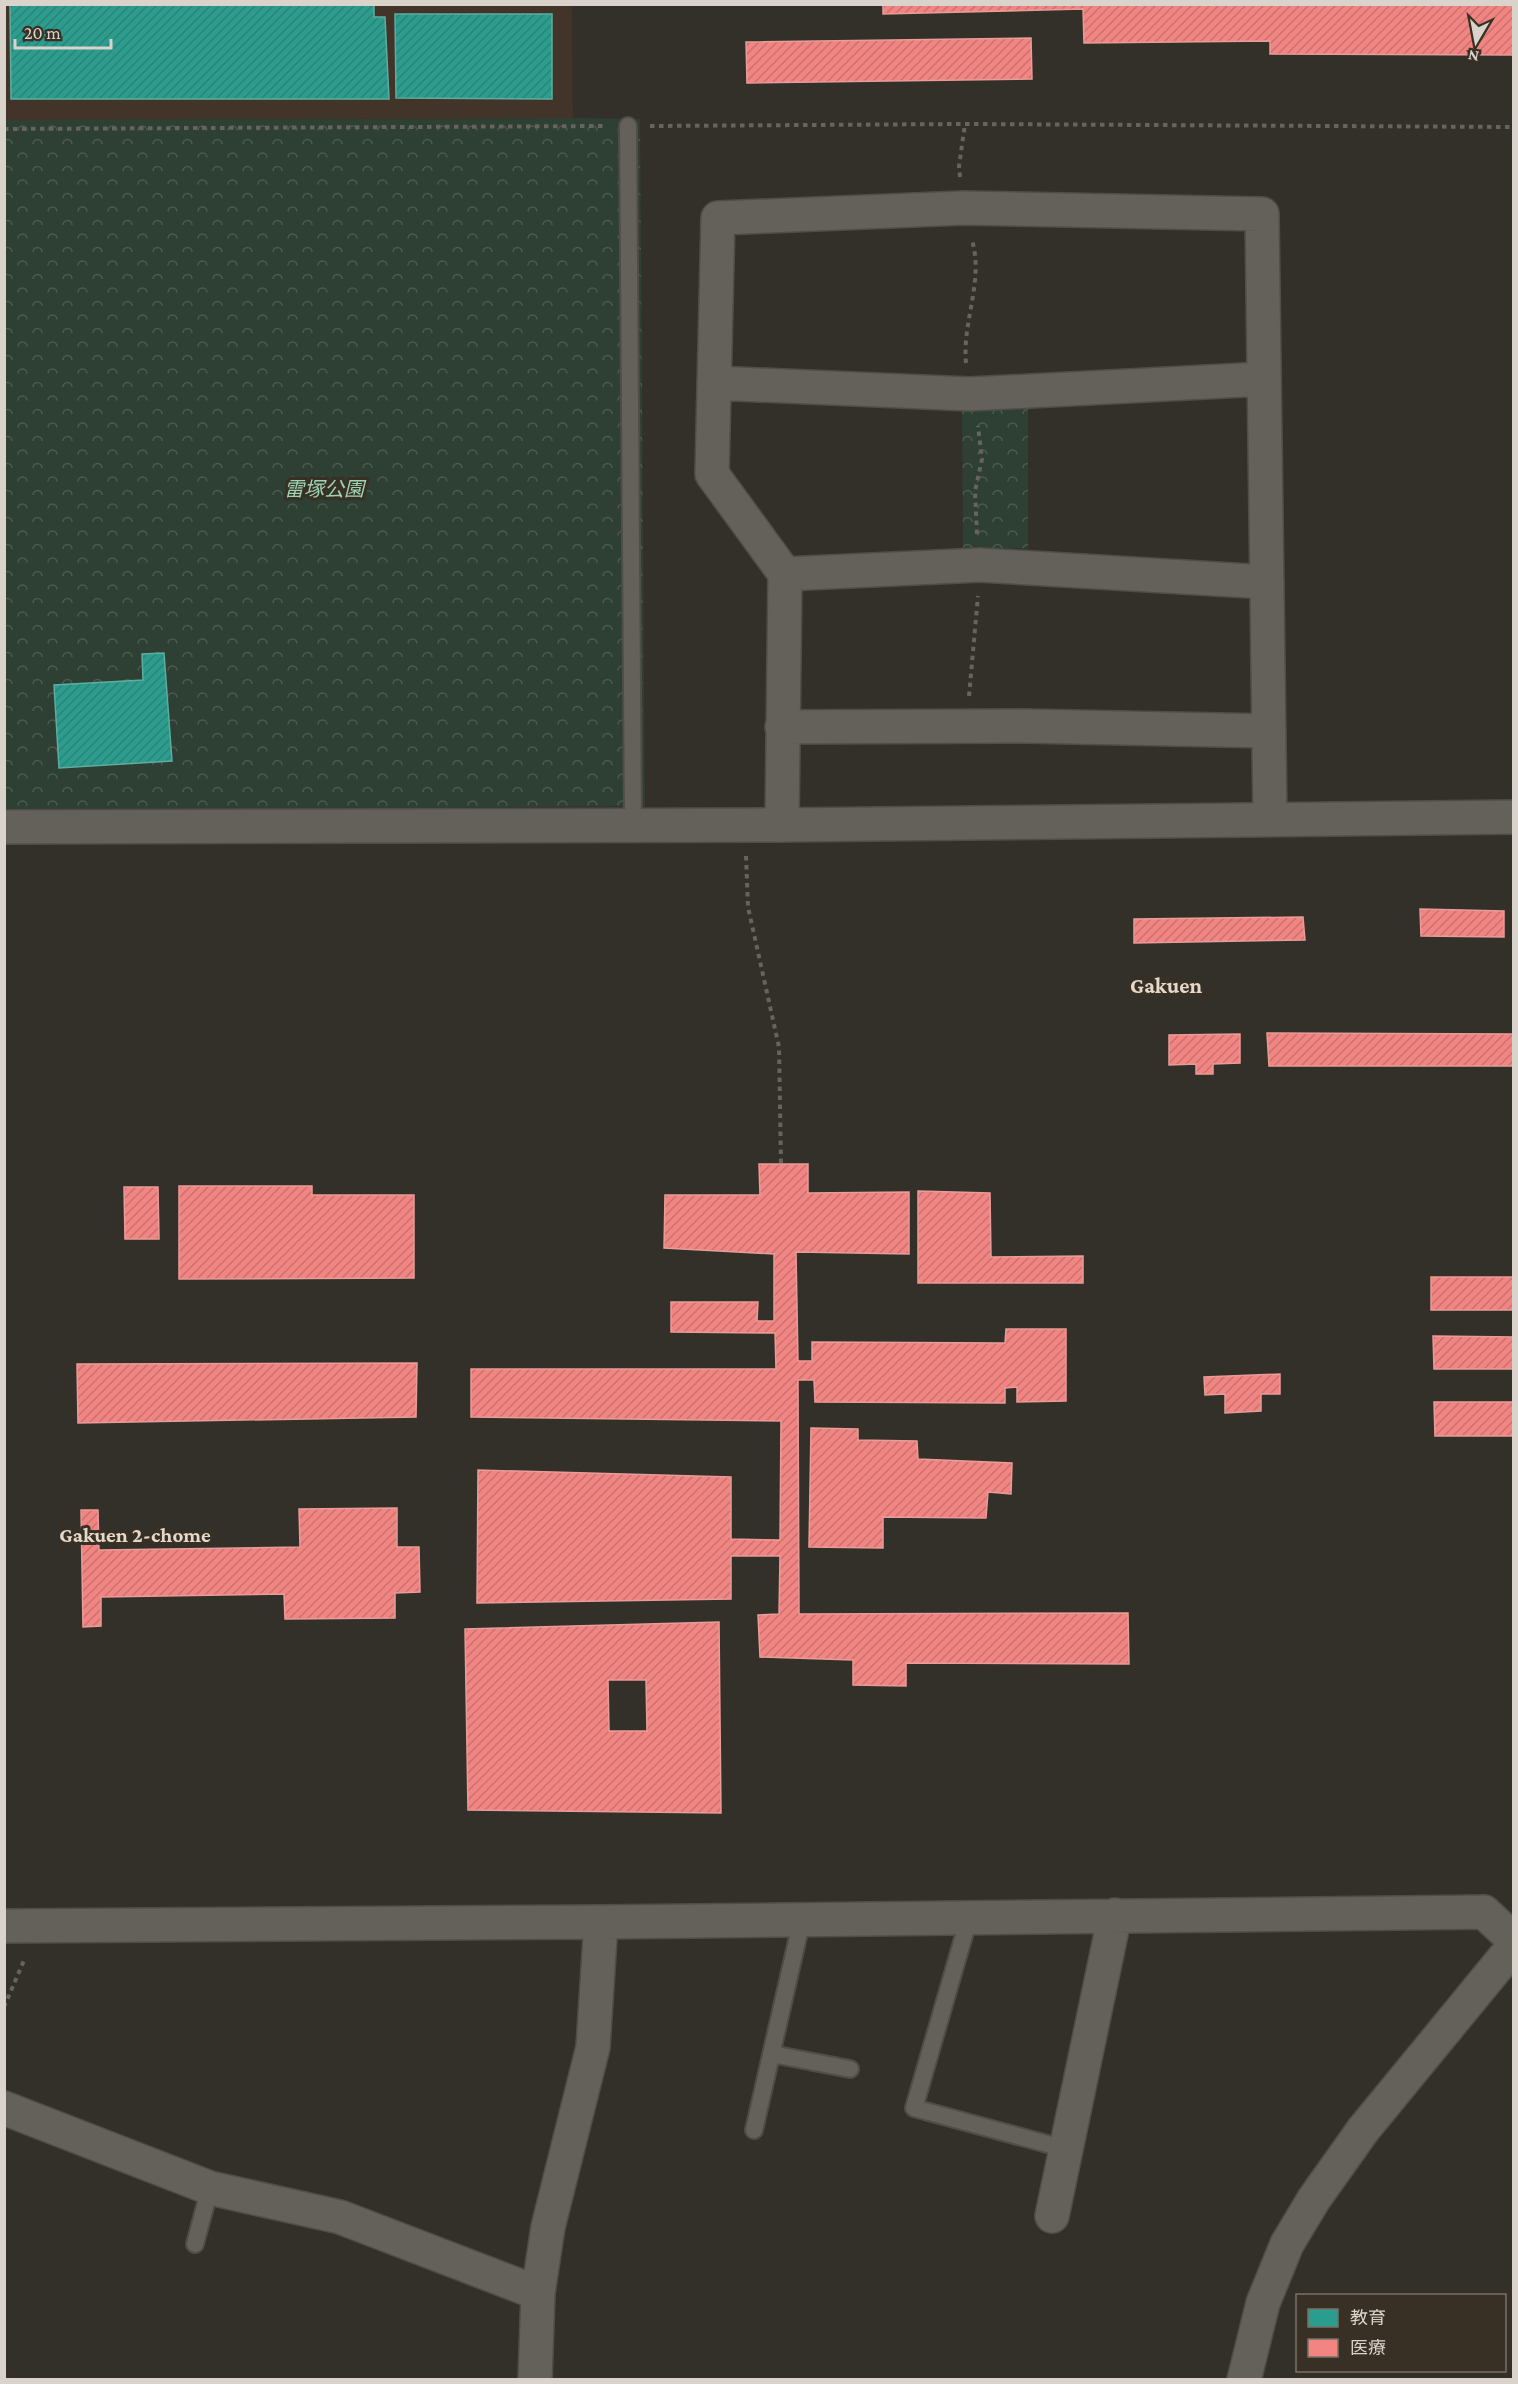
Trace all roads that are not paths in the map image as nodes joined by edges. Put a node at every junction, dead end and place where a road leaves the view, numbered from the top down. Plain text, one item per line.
1 (628, 126) road end
2 (1264, 379) junction
3 (714, 383) junction
4 (785, 574) junction
5 (1267, 582) junction
6 (782, 727) junction
7 (1269, 731) junction
8 (1514, 817) edge
9 (1270, 819) junction
10 (782, 825) junction
11 (4, 826) edge
12 (633, 826) junction
13 (1115, 1915) junction
14 (802, 1918) junction
15 (969, 1918) junction
16 (601, 1922) junction
17 (4, 1926) edge
18 (1514, 1940) edge
19 (1514, 1946) edge
20 (772, 2054) junction
21 (850, 2069) dead end
22 (4, 2108) edge
23 (754, 2130) dead end
24 (1066, 2149) junction
25 (210, 2188) junction
26 (1052, 2216) dead end
27 (195, 2244) dead end
28 (538, 2293) junction
29 (535, 2379) edge
30 (1244, 2379) edge

1 - 12 lane
2 - 3 street
2 - 3 street
2 - 5 street
3 - 4 street
4 - 5 street
4 - 6 street
5 - 7 street
6 - 7 street
6 - 10 street
7 - 9 street
8 - 9 street
9 - 10 street
10 - 12 street
11 - 12 street
13 - 15 street
13 - 18 street
13 - 24 street
14 - 15 street
14 - 16 street
14 - 20 lane
15 - 24 lane
16 - 17 street
16 - 28 street
19 - 30 street
20 - 21 lane
20 - 23 lane
22 - 25 street
24 - 26 street
25 - 27 lane
25 - 28 street
28 - 29 street

